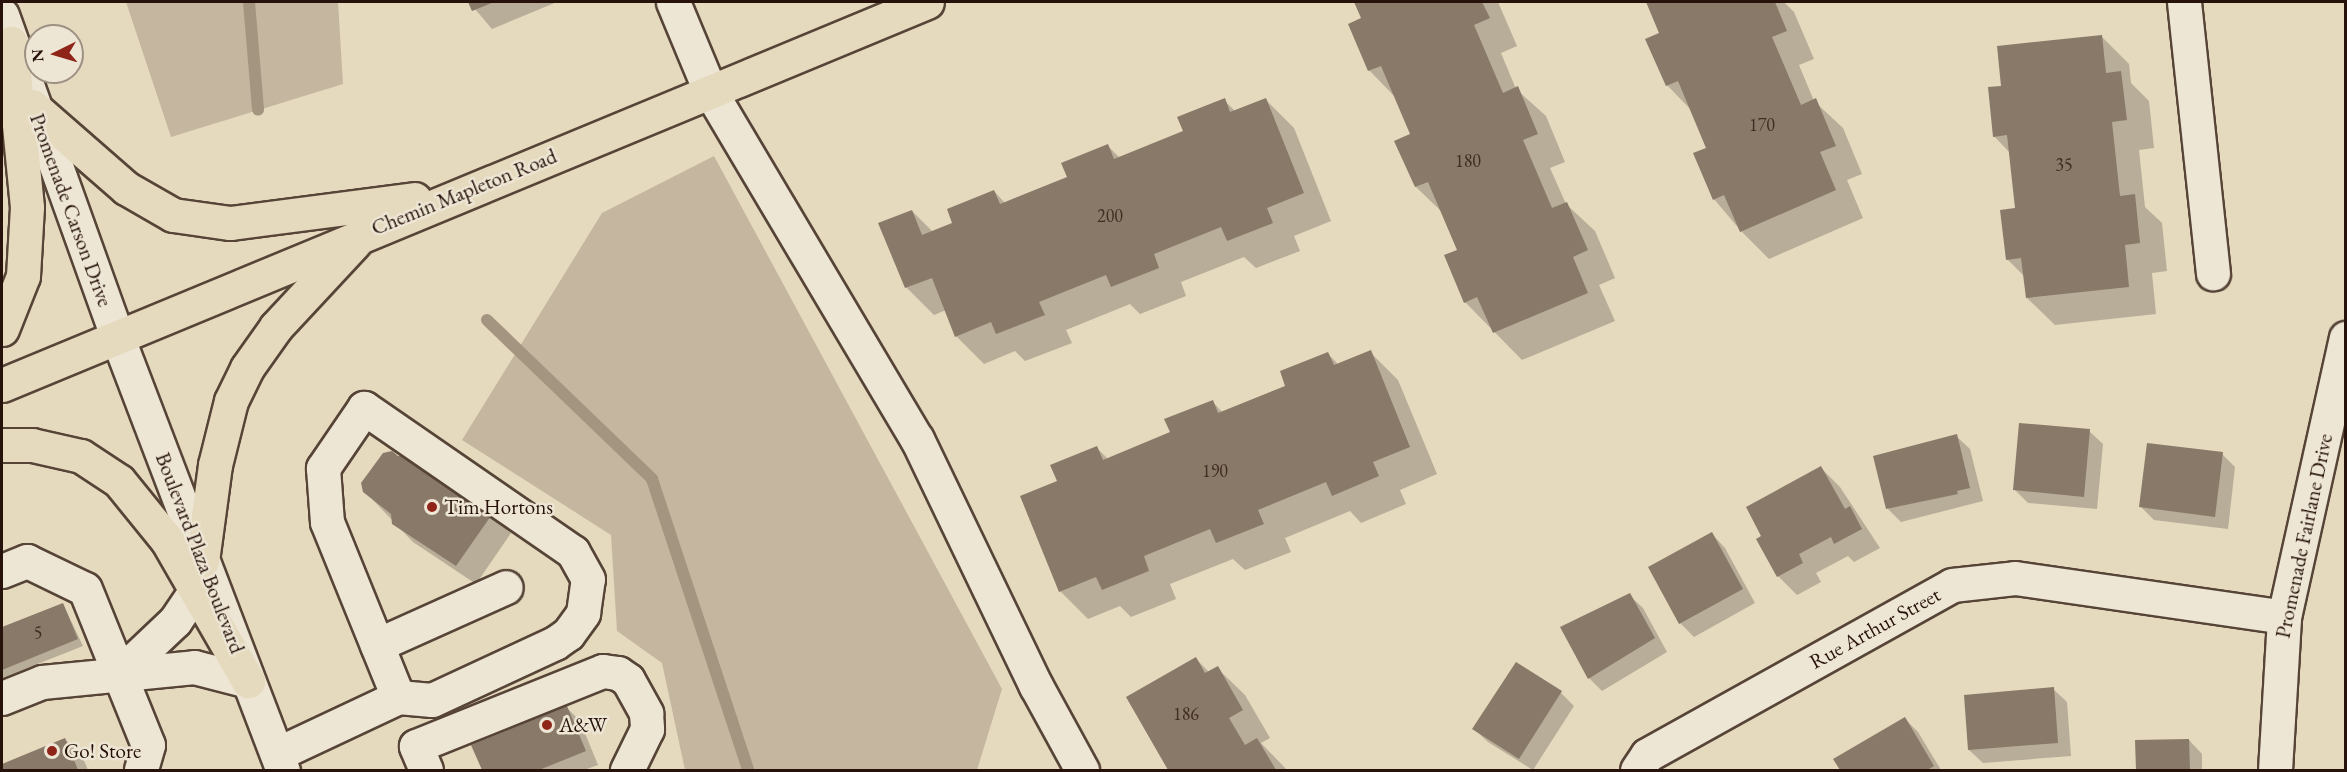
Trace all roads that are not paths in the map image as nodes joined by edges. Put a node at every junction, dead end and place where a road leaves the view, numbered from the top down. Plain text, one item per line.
1 (673, 2) edge
2 (927, 2) edge
3 (2184, 2) edge
4 (6, 29) edge
5 (710, 91) junction
6 (32, 106) junction
7 (464, 192) junction
8 (362, 234) junction
9 (2213, 273) dead end
10 (2, 329) edge
11 (117, 336) junction
12 (2346, 338) edge
13 (2, 385) edge
14 (2, 445) edge
15 (2, 571) edge
16 (198, 576) junction
17 (506, 587) dead end
18 (2284, 617) junction
19 (377, 645) junction
20 (119, 674) junction
21 (248, 681) junction
22 (398, 697) junction
23 (2, 698) edge
24 (421, 758) edge
25 (280, 762) edge
26 (141, 771) edge
27 (627, 771) edge
28 (1082, 771) edge
29 (1637, 771) edge
30 (2275, 771) edge

1 - 5 street
2 - 5 main road, Chemin Mapleton Road
3 - 9 street
4 - 6 street, Promenade Carson Drive
4 - 10 main road
5 - 7 main road, Chemin Mapleton Road
5 - 28 street
6 - 7 main road
6 - 11 street, Promenade Carson Drive
7 - 8 main road, Chemin Mapleton Road
8 - 11 main road, Chemin Mapleton Road
8 - 16 main road
11 - 13 main road, Chemin Mapleton Road
11 - 16 street, Boulevard Plaza Boulevard
12 - 18 street, Promenade Fairlane Drive
14 - 16 main road
15 - 20 street
16 - 20 street
16 - 21 main road
17 - 19 street
18 - 29 street, Rue Arthur Street
18 - 30 street, Promenade Fairlane Drive
19 - 22 street
19 - 22 street
20 - 21 street
20 - 23 street
20 - 26 street
21 - 25 street, Boulevard Plaza Boulevard
22 - 25 street
24 - 27 street

